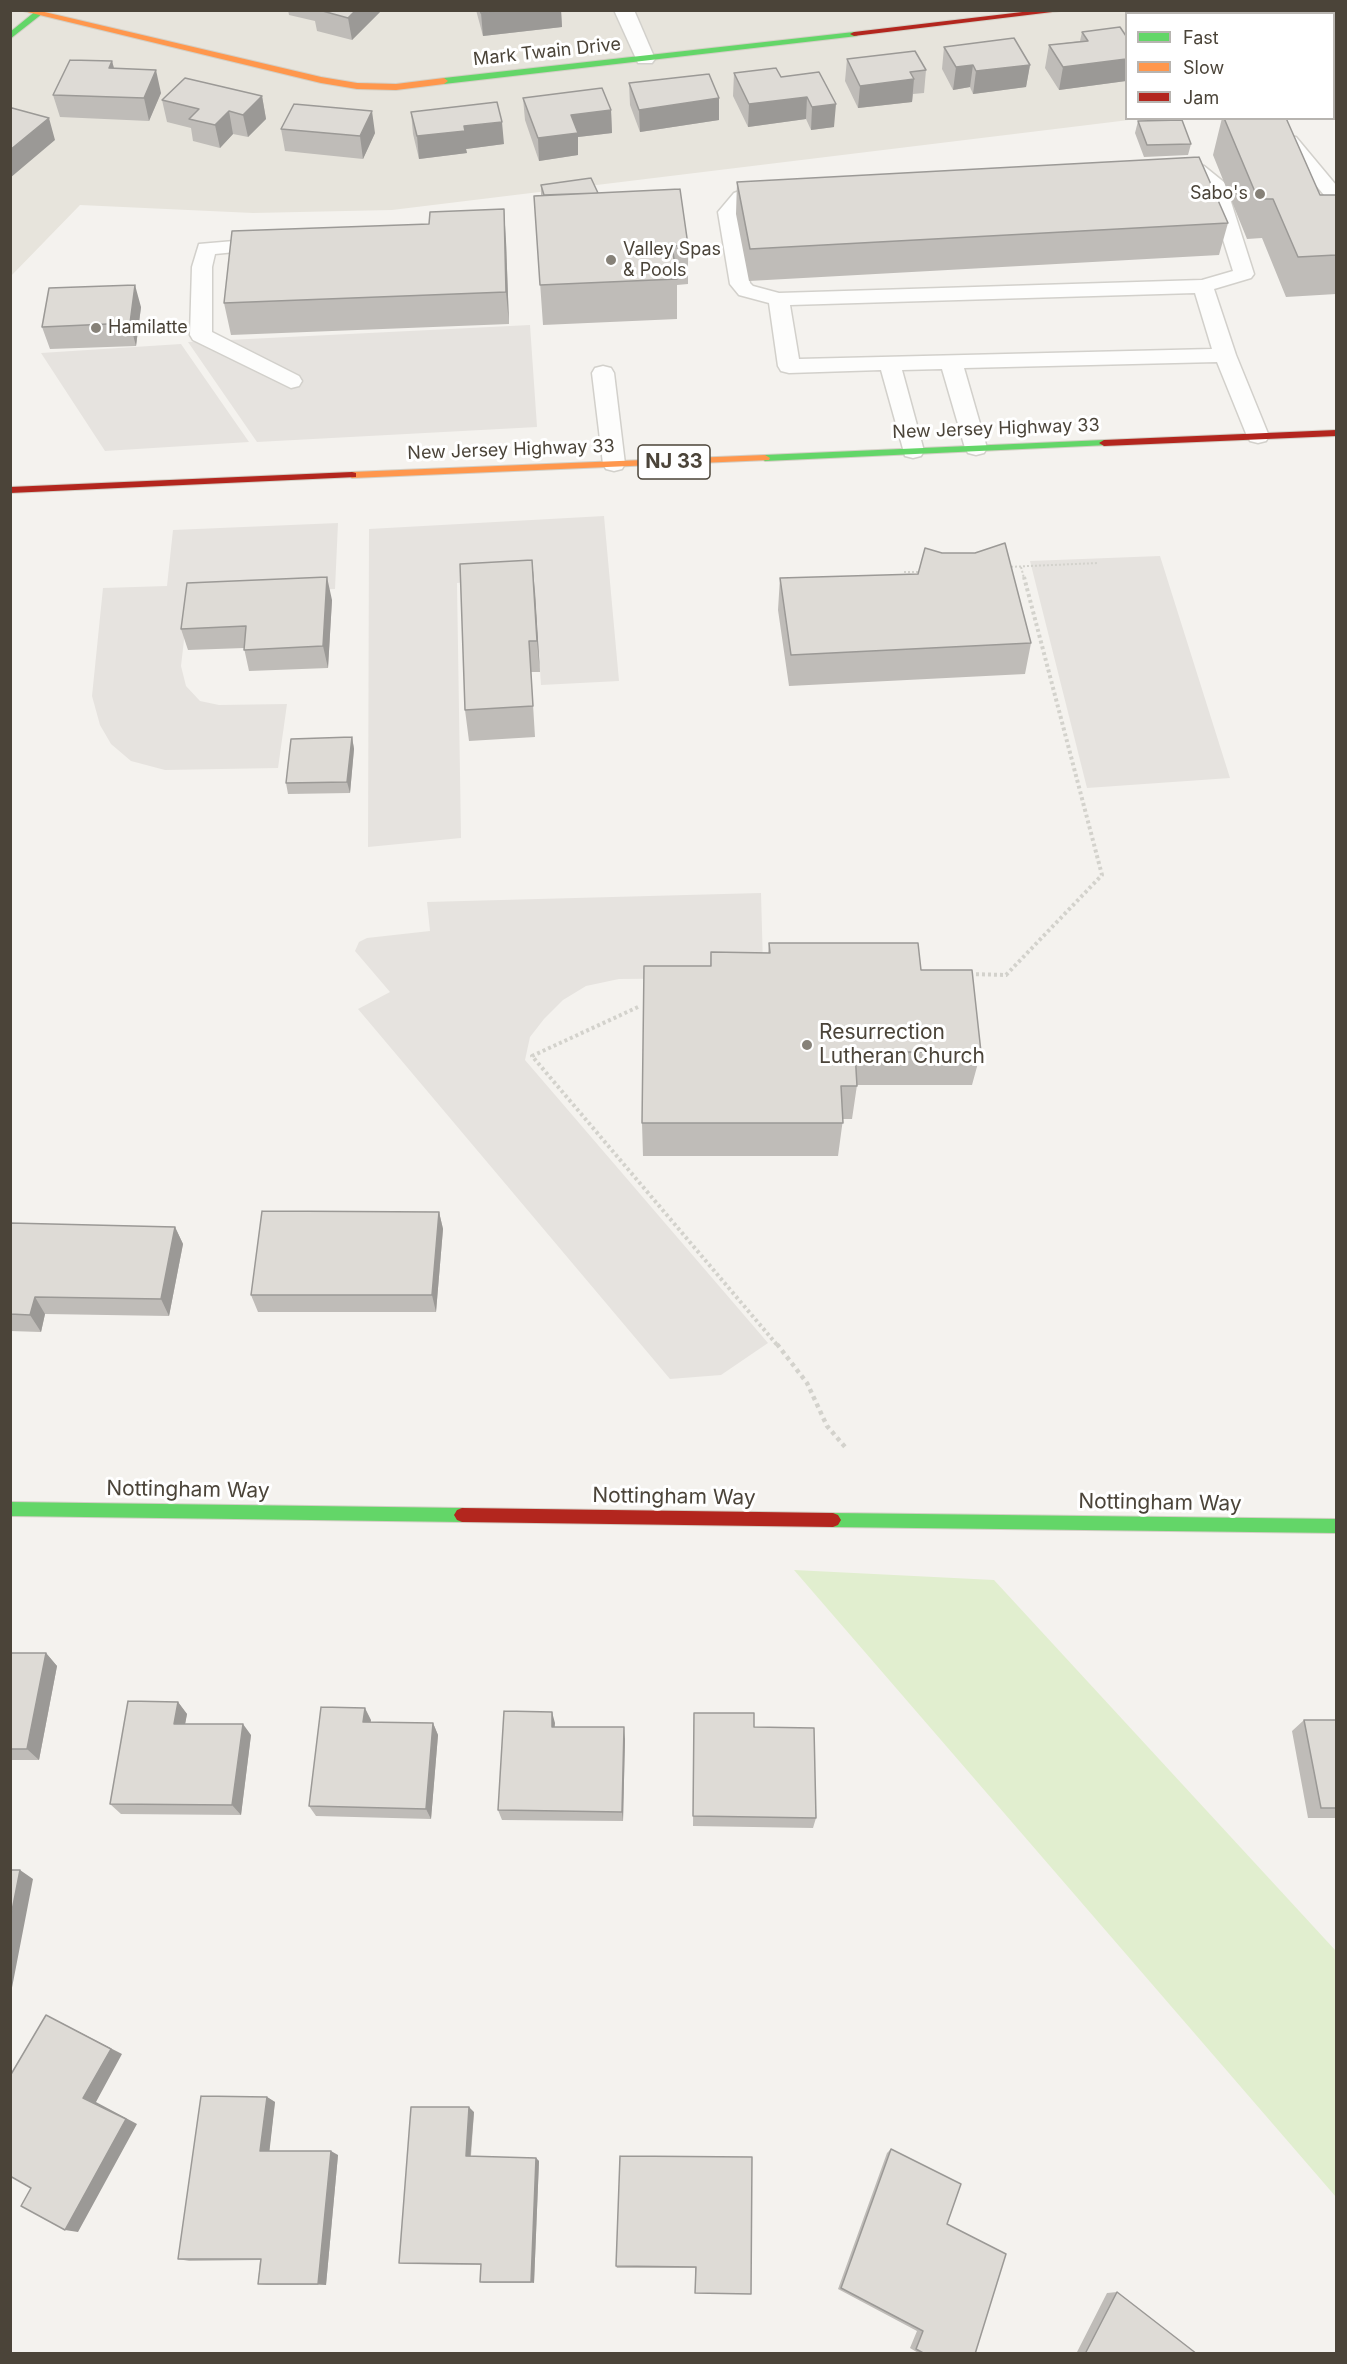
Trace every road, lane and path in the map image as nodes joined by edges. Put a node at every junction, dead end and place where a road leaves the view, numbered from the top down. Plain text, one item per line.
1 (23, 10) edge
2 (624, 10) edge
3 (1065, 10) edge
4 (41, 12) edge
5 (10, 37) edge
6 (645, 59) junction
7 (1254, 142) edge
8 (1149, 169) edge
9 (788, 187) edge
10 (1336, 197) edge
11 (288, 243) edge
12 (1203, 286) junction
13 (779, 299) junction
14 (1225, 355) junction
15 (951, 362) junction
16 (890, 364) junction
17 (603, 373) dead end
18 (291, 381) dead end
19 (1336, 433) edge
20 (1258, 436) junction
21 (976, 448) junction
22 (914, 451) junction
23 (614, 464) junction
24 (10, 490) edge
25 (1098, 563) dead end
26 (1021, 567) junction
27 (998, 568) edge
28 (927, 571) edge
29 (904, 572) edge
30 (959, 974) edge
31 (638, 1007) dead end
32 (846, 1448) dead end
33 (10, 1509) edge
34 (1336, 1527) edge

1 - 4 street, Mark Twain Drive
2 - 6 street
3 - 6 street, Mark Twain Drive
4 - 5 street
4 - 6 street, Mark Twain Drive
7 - 10 lane
8 - 12 lane
9 - 13 lane
11 - 18 lane
12 - 13 lane
12 - 14 lane
13 - 16 lane
14 - 15 lane
14 - 20 lane
15 - 16 lane
15 - 21 lane
16 - 22 lane
17 - 23 lane
19 - 20 street, New Jersey Highway 33 / NJ 33
20 - 21 street, New Jersey Highway 33 / NJ 33
21 - 22 street, New Jersey Highway 33 / NJ 33
22 - 23 street, New Jersey Highway 33 / NJ 33
23 - 24 street, New Jersey Highway 33 / NJ 33
25 - 26 path
26 - 27 path
26 - 30 path
28 - 29 path
31 - 32 path
33 - 34 street, Nottingham Way

